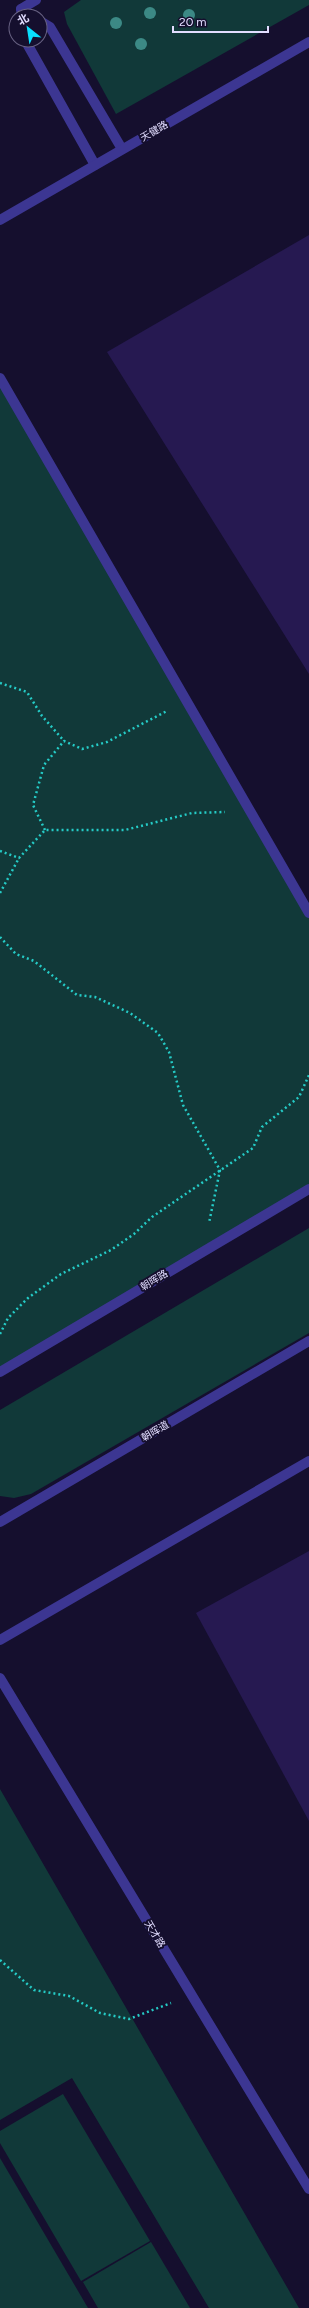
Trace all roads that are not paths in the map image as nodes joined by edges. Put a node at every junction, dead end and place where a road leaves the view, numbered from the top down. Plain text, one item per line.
1 (36, 0) edge
2 (27, 8) edge
3 (48, 27) edge
4 (309, 42) edge
5 (29, 48) edge
6 (122, 149) junction
7 (95, 165) junction
8 (0, 220) edge
9 (0, 378) edge
10 (309, 913) edge
11 (309, 1189) edge
12 (309, 1341) edge
13 (0, 1372) edge
14 (309, 1461) edge
15 (0, 1522) edge
16 (0, 1640) edge
17 (0, 1678) edge
18 (309, 2189) edge

1 - 2 street
3 - 6 street
4 - 6 street, 天健路
5 - 7 street
6 - 7 street, 天健路
7 - 8 street, 天健路
9 - 10 street
11 - 13 street, 朝晖路
12 - 15 street, 朝晖道
14 - 16 street
17 - 18 street, 天才路

